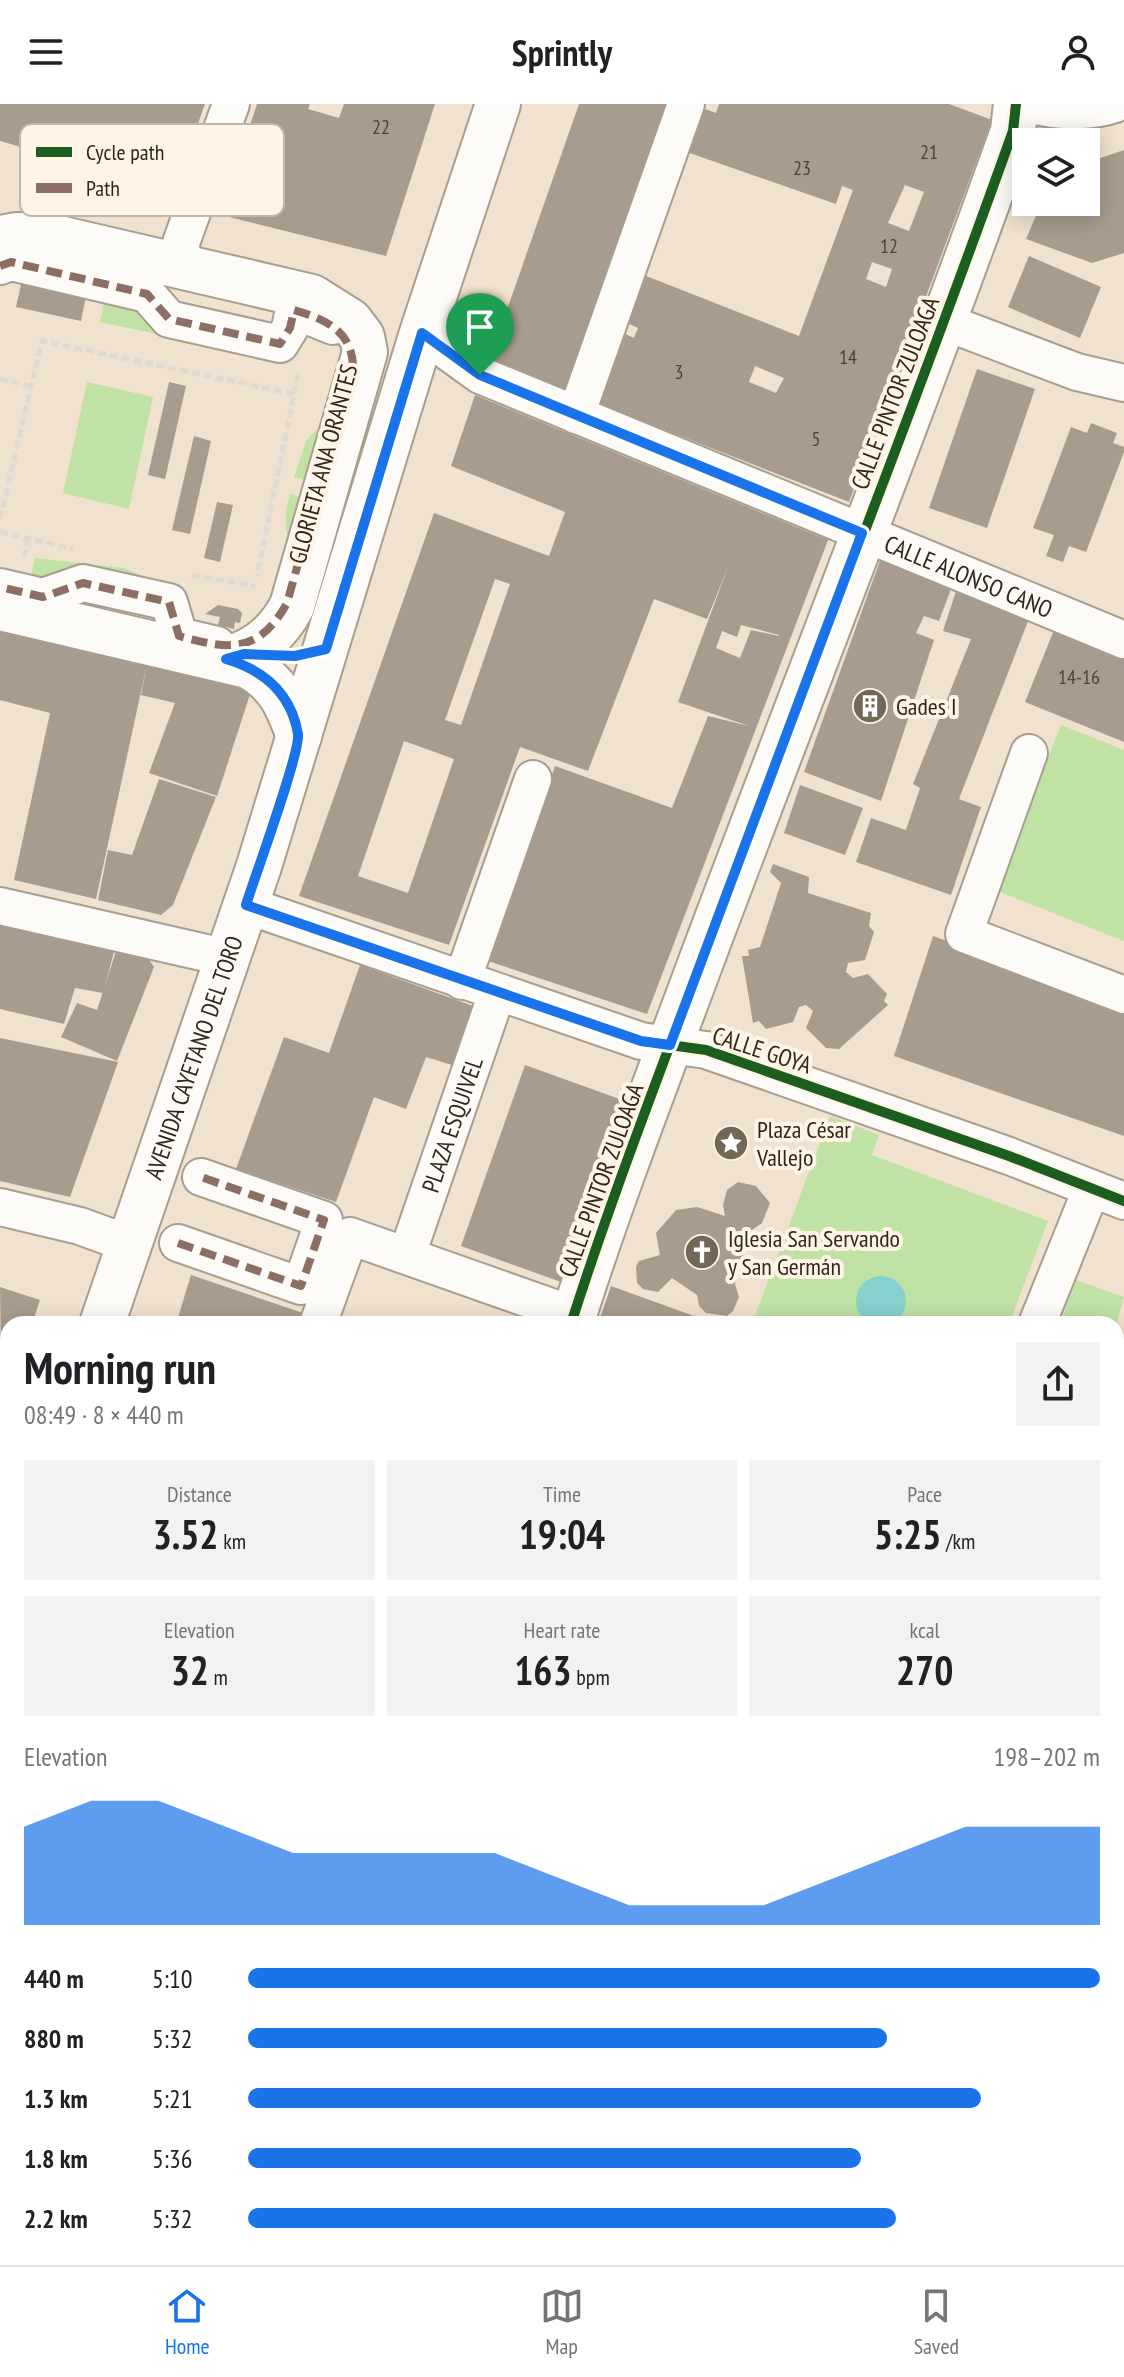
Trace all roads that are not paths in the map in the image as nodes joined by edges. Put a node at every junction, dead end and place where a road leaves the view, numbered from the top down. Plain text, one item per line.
1 (231, 104) edge
2 (498, 104) edge
3 (686, 104) edge
4 (1016, 104) edge
5 (1026, 104) edge
6 (1115, 104) edge
7 (224, 124) edge
8 (191, 216) edge
9 (0, 238) edge
10 (0, 266) edge
11 (182, 269) junction
12 (312, 297) junction
13 (945, 322) junction
14 (422, 333) junction
15 (1124, 383) edge
16 (576, 415) junction
17 (862, 533) junction
18 (0, 587) edge
19 (0, 608) edge
20 (1124, 640) edge
21 (326, 649) junction
22 (235, 657) junction
23 (299, 736) junction
24 (1029, 753) dead end
25 (533, 779) dead end
26 (246, 905) junction
27 (0, 906) edge
28 (228, 958) junction
29 (462, 981) junction
30 (497, 993) junction
31 (1124, 995) edge
32 (670, 1045) junction
33 (201, 1177) dead end
34 (1108, 1195) edge
35 (0, 1207) edge
36 (178, 1243) dead end
37 (129, 1244) junction
38 (407, 1255) junction
39 (105, 1316) edge
40 (321, 1316) edge
41 (564, 1316) edge
42 (573, 1316) edge
43 (1041, 1316) edge

1 - 7 street
2 - 14 street, AVENIDA CAYETANO DEL TORO
3 - 16 street
4 - 13 street, CALLE PINTOR ZULOAGA
5 - 6 street
8 - 11 street
9 - 11 street, GLORIETA ANA ORANTES
10 - 18 street, GLORIETA ANA ORANTES
11 - 12 street, GLORIETA ANA ORANTES
12 - 14 street
12 - 22 street, GLORIETA ANA ORANTES
13 - 15 street
13 - 17 street, CALLE PINTOR ZULOAGA
14 - 16 street, CALLE ALONSO CANO
14 - 21 street, AVENIDA CAYETANO DEL TORO
16 - 17 street, CALLE ALONSO CANO
17 - 20 street, CALLE ALONSO CANO
17 - 32 street, CALLE PINTOR ZULOAGA
19 - 22 street
21 - 22 street
21 - 23 street, AVENIDA CAYETANO DEL TORO
22 - 23 street
23 - 26 street, AVENIDA CAYETANO DEL TORO
24 - 31 street
25 - 29 street
26 - 28 street, AVENIDA CAYETANO DEL TORO
26 - 29 street, CALLE GOYA
27 - 28 street
28 - 37 street, AVENIDA CAYETANO DEL TORO
29 - 30 street, CALLE GOYA
30 - 32 street, CALLE GOYA
30 - 38 street, PLAZA ESQUIVEL
32 - 34 street, CALLE GOYA
32 - 42 street, CALLE PINTOR ZULOAGA
33 - 36 street
34 - 43 street
35 - 37 street
37 - 39 street, AVENIDA CAYETANO DEL TORO
38 - 40 street
38 - 41 street

